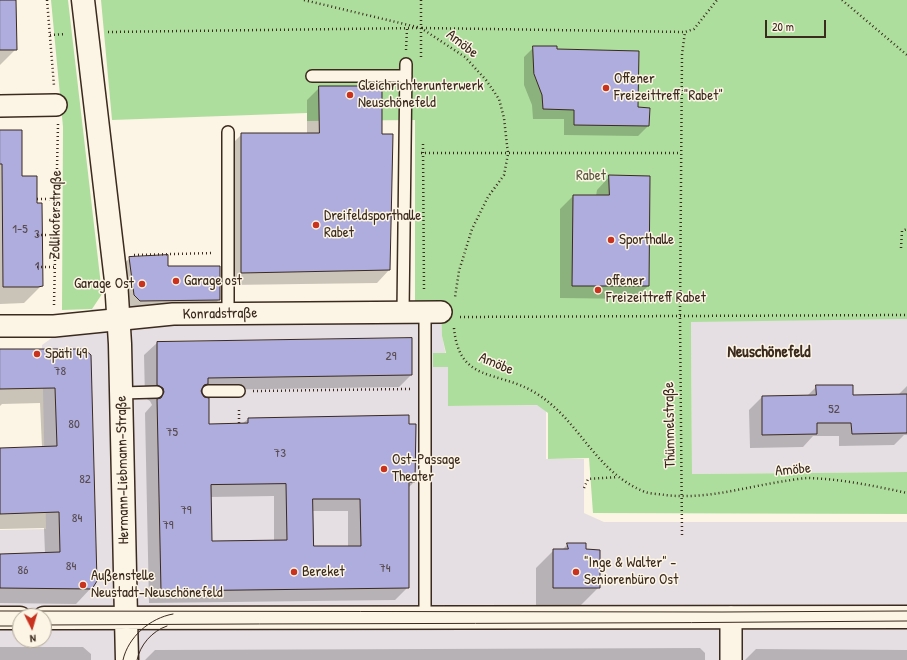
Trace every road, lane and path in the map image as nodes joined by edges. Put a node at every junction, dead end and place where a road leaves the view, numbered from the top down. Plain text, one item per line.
1 (47, 0) edge
2 (83, 0) edge
3 (304, 0) edge
4 (422, 0) edge
5 (717, 0) edge
6 (842, 0) edge
7 (421, 28) junction
8 (407, 29) junction
9 (87, 32) junction
10 (685, 32) junction
11 (50, 35) junction
12 (907, 55) edge
13 (406, 64) joint
14 (422, 67) dead end
15 (312, 76) dead end
16 (406, 76) junction
17 (56, 105) junction
18 (0, 106) edge
19 (228, 132) dead end
20 (423, 137) dead end
21 (405, 153) junction
22 (423, 153) junction
23 (681, 153) junction
24 (508, 154) junction
25 (37, 199) dead end
26 (57, 199) junction
27 (907, 229) edge
28 (37, 235) dead end
29 (56, 235) junction
30 (901, 248) dead end
31 (228, 253) junction
32 (113, 255) junction
33 (37, 267) dead end
34 (55, 267) junction
35 (403, 312) junction
36 (440, 312) junction
37 (228, 314) junction
38 (680, 315) junction
39 (907, 315) edge
40 (119, 321) junction
41 (0, 326) edge
42 (54, 326) junction
43 (425, 389) junction
44 (208, 391) dead end
45 (239, 391) junction
46 (157, 392) dead end
47 (121, 393) junction
48 (238, 424) dead end
49 (618, 477) junction
50 (584, 488) dead end
51 (907, 493) edge
52 (682, 497) junction
53 (682, 535) dead end
54 (425, 617) junction
55 (731, 617) junction
56 (907, 617) edge
57 (0, 618) edge
58 (12, 618) edge
59 (52, 618) edge
60 (126, 618) junction
61 (127, 660) edge
62 (731, 660) edge

1 - 11 path, Zollikoferstraße
2 - 9 main road, Hermann-Liebmann-Straße
3 - 7 path, Amöbe
4 - 7 path
5 - 10 path
6 - 12 path
7 - 8 path
7 - 10 path
7 - 14 path
7 - 24 path, Amöbe
8 - 9 path
8 - 13 path
9 - 11 path
9 - 32 main road, Hermann-Liebmann-Straße
10 - 23 path, Thümmelstraße
11 - 17 path, Zollikoferstraße
13 - 16 lane
15 - 16 lane
16 - 21 lane
17 - 18 street
17 - 26 path, Zollikoferstraße
19 - 31 lane
20 - 22 path
21 - 22 path
21 - 35 lane
22 - 24 path
22 - 36 path
23 - 24 path
23 - 38 path, Thümmelstraße
24 - 36 path, Amöbe
25 - 26 path
26 - 29 path, Zollikoferstraße
27 - 30 path
28 - 29 path
29 - 34 path, Zollikoferstraße
31 - 32 path
31 - 37 lane
32 - 40 main road, Hermann-Liebmann-Straße
33 - 34 path
34 - 42 path, Zollikoferstraße
35 - 36 street, Konradstraße
35 - 37 street, Konradstraße
36 - 38 path
36 - 43 lane
36 - 49 path, Amöbe
37 - 40 street, Konradstraße
38 - 39 path
38 - 52 path, Thümmelstraße
40 - 42 street, Konradstraße
40 - 47 main road, Hermann-Liebmann-Straße
41 - 42 street, Konradstraße
43 - 45 path
43 - 54 lane
44 - 45 lane
45 - 48 path
46 - 47 lane
47 - 60 main road, Hermann-Liebmann-Straße
49 - 50 path
49 - 52 path, Amöbe
51 - 52 path, Amöbe
52 - 53 path, Thümmelstraße
54 - 55 main road
54 - 60 main road
55 - 56 main road
55 - 62 street
57 - 58 main road
59 - 60 main road
60 - 61 main road, Hermann-Liebmann-Straße

